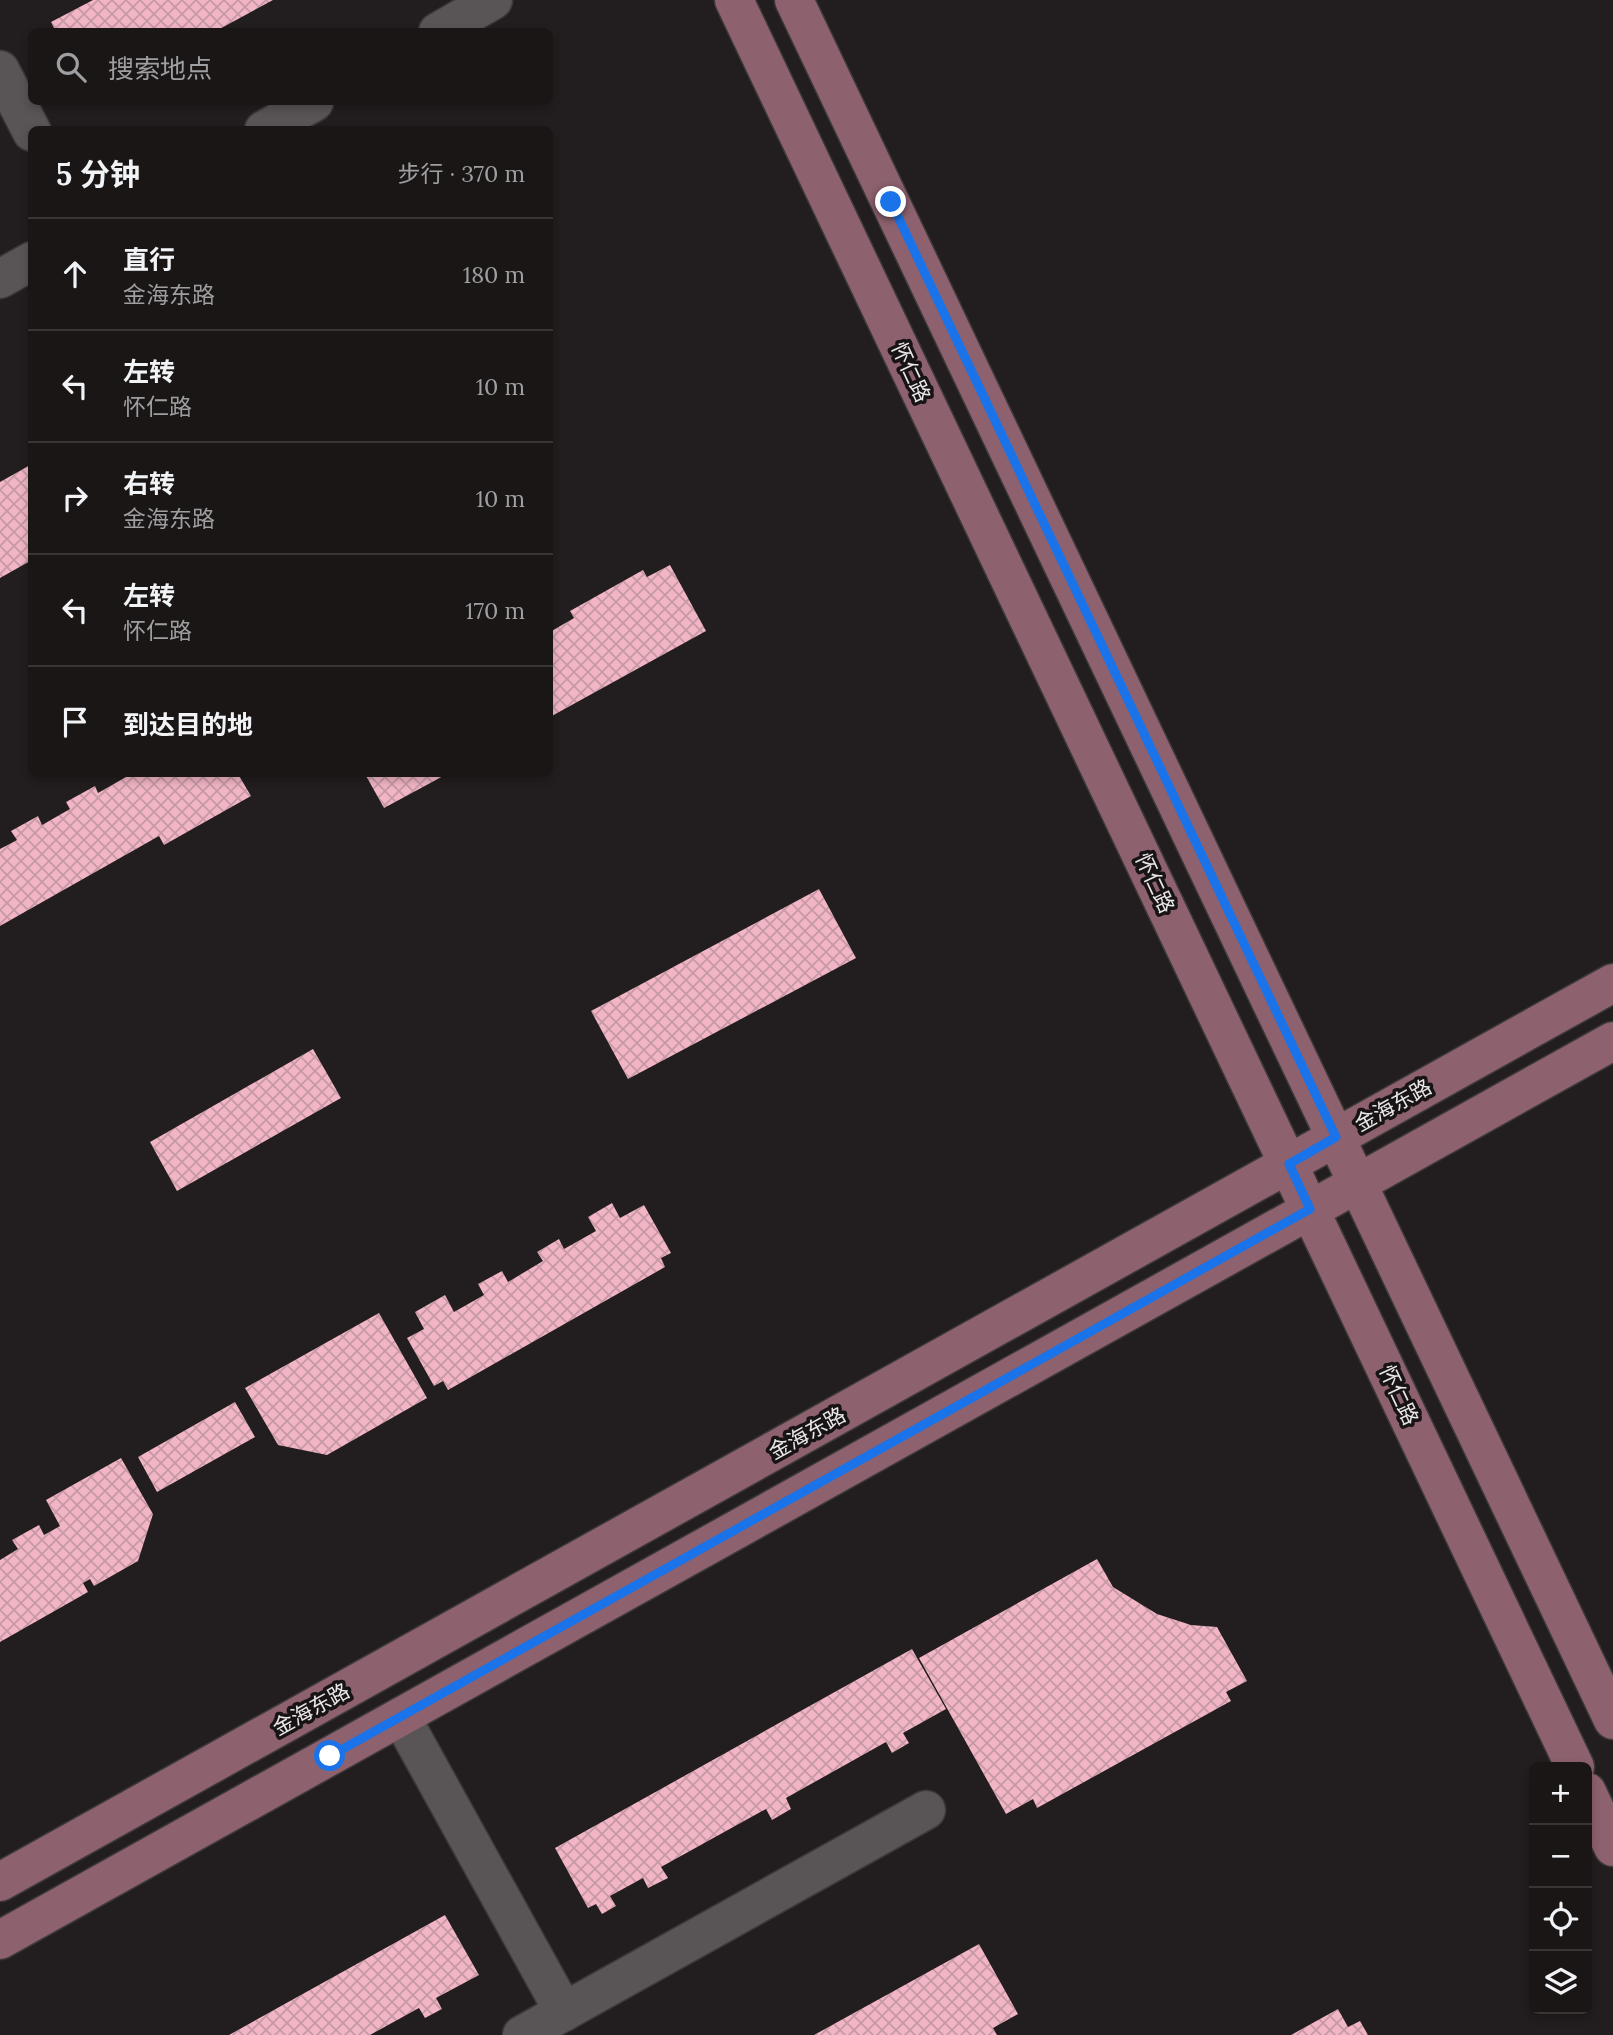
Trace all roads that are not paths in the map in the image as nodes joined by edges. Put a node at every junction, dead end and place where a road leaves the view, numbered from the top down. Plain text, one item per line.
1 (493, 0) edge
2 (734, 0) edge
3 (794, 0) edge
4 (445, 28) edge
5 (0, 70) edge
6 (309, 105) edge
7 (29, 126) edge
8 (271, 126) edge
9 (28, 263) edge
10 (0, 279) edge
11 (1613, 983) edge
12 (1613, 1041) edge
13 (1336, 1137) junction
14 (1289, 1164) junction
15 (1358, 1183) junction
16 (1310, 1209) junction
17 (401, 1717) junction
18 (1613, 1720) edge
19 (1573, 1762) edge
20 (1592, 1803) edge
21 (926, 1810) dead end
22 (1613, 1847) edge
23 (0, 1882) edge
24 (0, 1940) edge
25 (564, 2012) junction
26 (522, 2035) edge

1 - 4 street
2 - 14 main road, 怀仁路
3 - 13 main road
5 - 7 street
6 - 8 street
9 - 10 street
11 - 13 main road, 金海东路
12 - 15 main road
13 - 14 main road, 金海东路
13 - 15 main road
14 - 16 main road, 怀仁路
14 - 23 main road, 金海东路
15 - 16 main road
15 - 18 main road
16 - 17 main road
16 - 19 main road, 怀仁路
17 - 24 main road
17 - 25 street
20 - 22 main road
21 - 25 street
25 - 26 street

